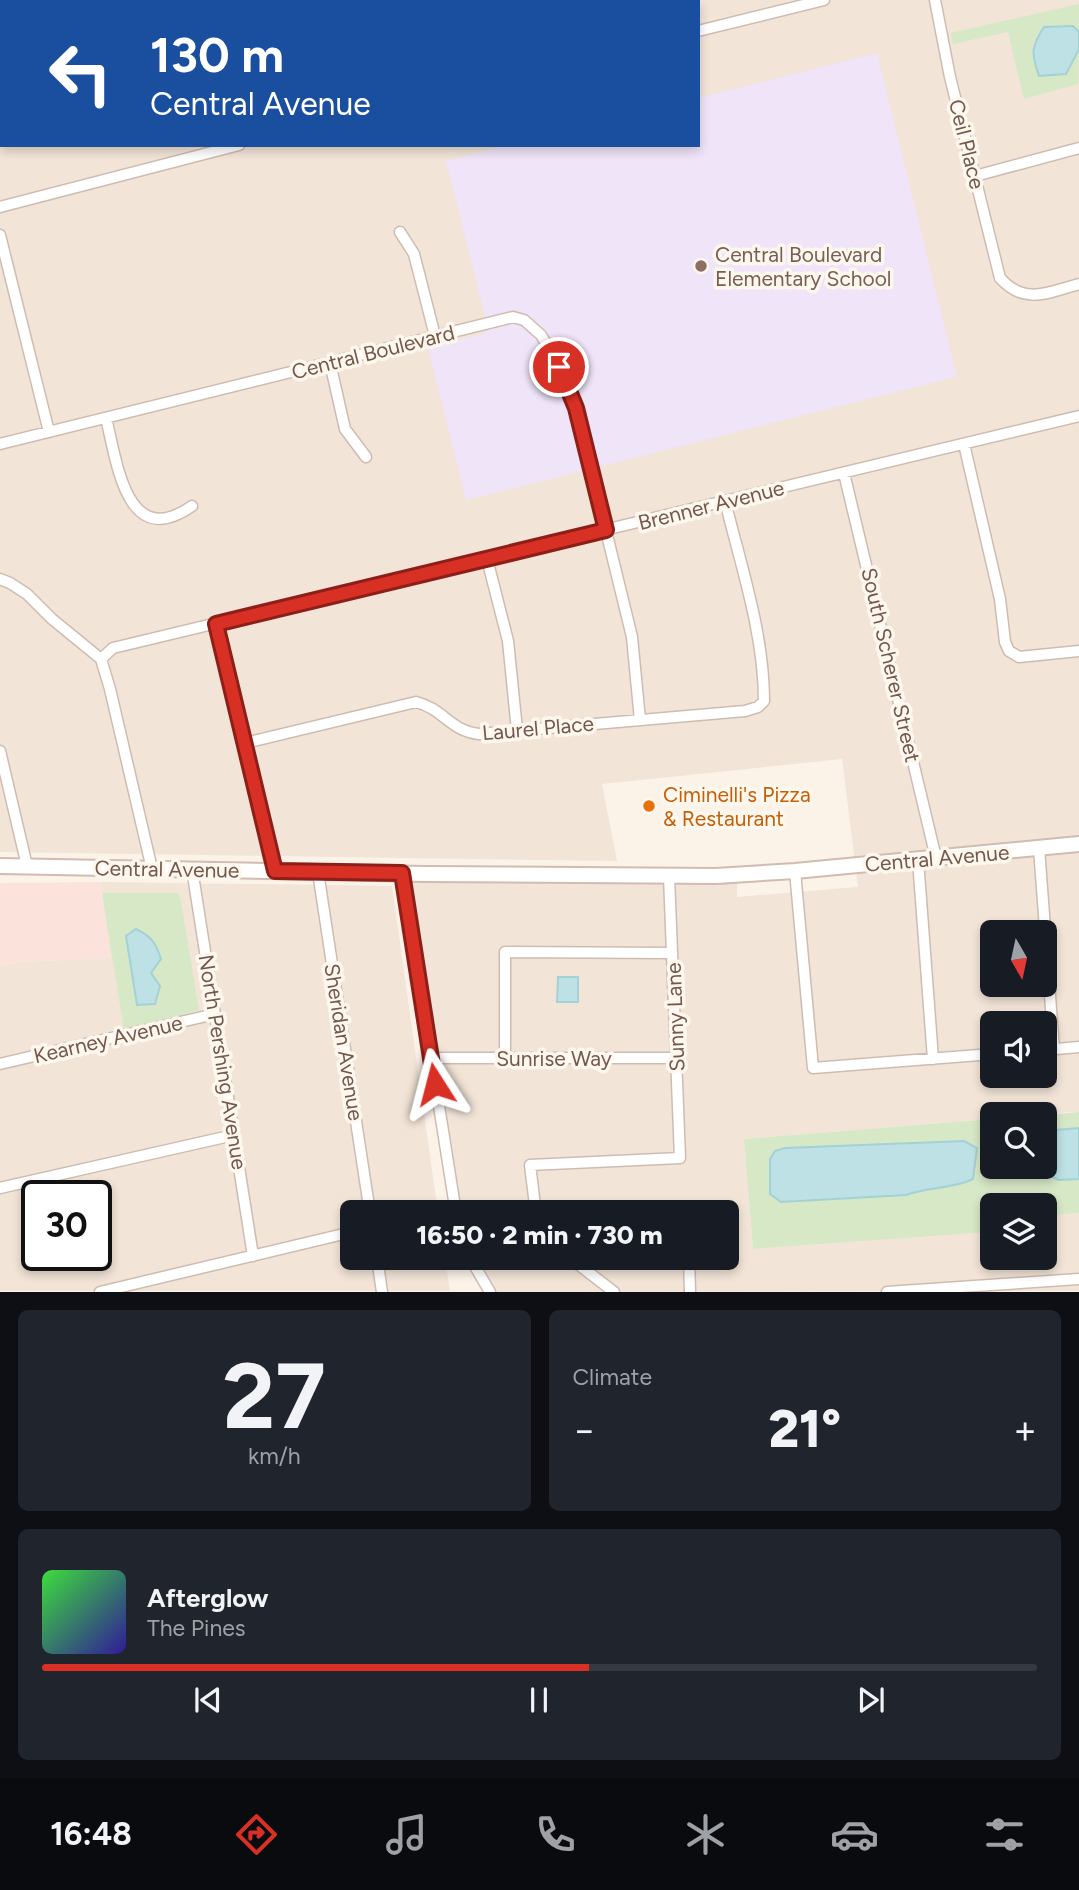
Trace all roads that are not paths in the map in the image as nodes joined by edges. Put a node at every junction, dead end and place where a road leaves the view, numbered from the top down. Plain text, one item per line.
1 (824, 0) edge
2 (936, 0) edge
3 (700, 31) edge
4 (231, 147) edge
5 (1079, 148) edge
6 (975, 176) junction
7 (0, 207) edge
8 (400, 232) dead end
9 (0, 235) edge
10 (1079, 284) edge
11 (435, 336) junction
12 (330, 363) junction
13 (1079, 416) edge
14 (106, 418) junction
15 (49, 432) junction
16 (0, 444) edge
17 (964, 444) junction
18 (366, 457) dead end
19 (844, 473) junction
20 (725, 501) junction
21 (192, 506) dead end
22 (606, 530) junction
23 (487, 559) junction
24 (0, 579) edge
25 (216, 624) junction
26 (1079, 651) edge
27 (101, 659) junction
28 (640, 720) junction
29 (517, 730) junction
30 (245, 743) junction
31 (0, 751) edge
32 (1079, 844) edge
33 (1039, 848) junction
34 (936, 858) junction
35 (0, 866) edge
36 (27, 866) junction
37 (919, 867) junction
38 (152, 869) junction
39 (192, 869) junction
40 (275, 871) junction
41 (794, 871) junction
42 (317, 872) junction
43 (402, 873) junction
44 (669, 876) junction
45 (672, 953) junction
46 (1047, 1011) edge
47 (215, 1014) junction
48 (1079, 1047) edge
49 (1057, 1049) edge
50 (980, 1055) edge
51 (431, 1058) junction
52 (505, 1058) junction
53 (676, 1058) junction
54 (933, 1059) junction
55 (0, 1064) edge
56 (234, 1135) junction
57 (0, 1188) edge
58 (368, 1200) edge
59 (454, 1200) edge
60 (535, 1200) edge
61 (340, 1235) edge
62 (253, 1256) junction
63 (379, 1270) edge
64 (477, 1270) edge
65 (585, 1270) edge
66 (689, 1270) edge
67 (1079, 1279) edge
68 (100, 1292) edge
69 (382, 1292) edge
70 (490, 1292) edge
71 (614, 1292) edge
72 (690, 1292) edge
73 (887, 1292) edge

1 - 3 street
2 - 6 street, Ceil Place
4 - 7 street
5 - 6 street
6 - 10 street, Ceil Place
8 - 11 street
9 - 15 street
11 - 12 street, Central Boulevard
11 - 22 street, Central Boulevard
12 - 14 street, Central Boulevard
12 - 18 street
13 - 17 street, Brenner Avenue
14 - 15 street, Central Boulevard
14 - 21 street
15 - 16 street, Central Boulevard
17 - 19 street, Brenner Avenue
17 - 26 street
19 - 20 street, Brenner Avenue
19 - 34 street, South Scherer Street
20 - 22 street, Brenner Avenue
20 - 28 street, Laurel Place
22 - 23 street, Brenner Avenue
22 - 28 street, Central Boulevard
23 - 25 street, Brenner Avenue
23 - 29 street
24 - 27 street
25 - 27 street, Brenner Avenue
25 - 30 street
27 - 38 street
28 - 29 street, Laurel Place
29 - 30 street, Laurel Place
30 - 40 street
31 - 36 street
32 - 33 main road, Central Avenue
33 - 34 main road, Central Avenue
33 - 46 street
34 - 37 main road, Central Avenue
35 - 36 main road, Central Avenue
36 - 38 main road, Central Avenue
37 - 41 main road, Central Avenue
37 - 54 street
38 - 39 main road, Central Avenue
39 - 40 main road, Central Avenue
39 - 47 street, North Pershing Avenue
40 - 42 main road, Central Avenue
41 - 44 main road, Central Avenue
41 - 54 street
42 - 43 main road, Central Avenue
42 - 58 street, Sheridan Avenue
43 - 44 main road, Central Avenue
43 - 51 street
44 - 45 street, Sunny Lane
45 - 52 street
45 - 53 street, Sunny Lane
47 - 55 street, Kearney Avenue
47 - 56 street, North Pershing Avenue
48 - 49 street
50 - 54 street
51 - 52 street, Sunrise Way
51 - 59 street
52 - 53 street, Sunrise Way
53 - 60 street, Sunny Lane
56 - 57 street
56 - 62 street, North Pershing Avenue
61 - 62 street
62 - 68 street
63 - 69 street
64 - 70 street
65 - 71 street
66 - 72 street
67 - 73 street

